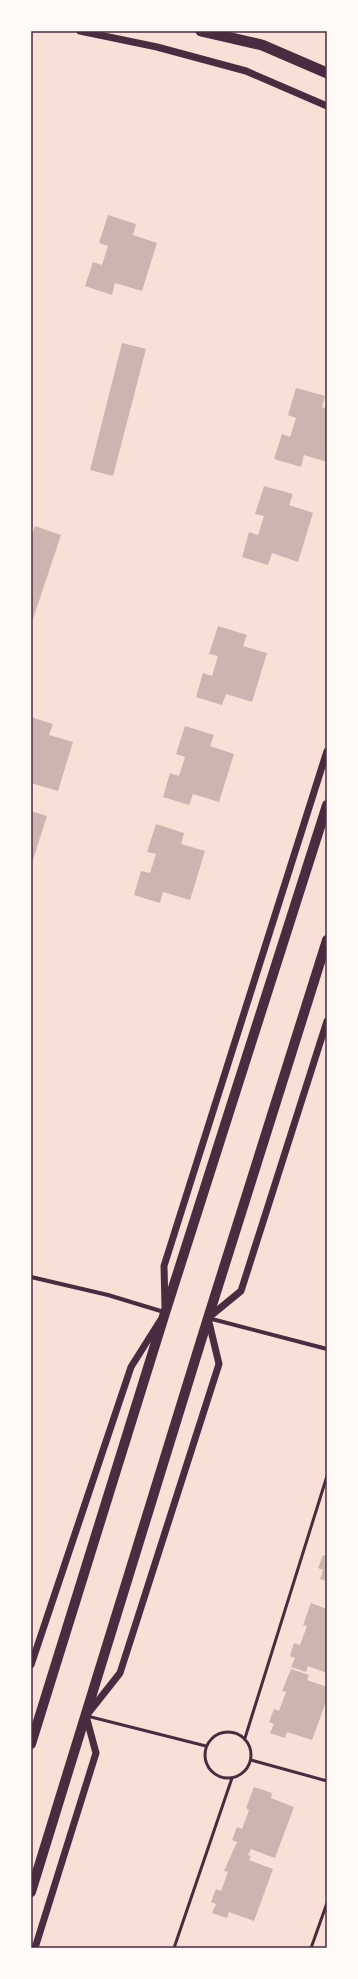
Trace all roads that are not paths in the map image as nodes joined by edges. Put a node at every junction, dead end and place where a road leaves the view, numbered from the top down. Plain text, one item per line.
1 (80, 31) edge
2 (201, 31) edge
3 (327, 73) edge
4 (327, 106) edge
5 (327, 752) edge
6 (327, 805) edge
7 (327, 940) edge
8 (327, 1021) edge
9 (31, 1277) edge
10 (165, 1313) junction
11 (208, 1318) junction
12 (327, 1349) edge
13 (327, 1476) edge
14 (31, 1665) edge
15 (86, 1716) junction
16 (245, 1738) junction
17 (31, 1744) edge
18 (206, 1746) junction
19 (251, 1760) junction
20 (232, 1778) junction
21 (327, 1781) edge
22 (31, 1892) edge
23 (327, 1903) edge
24 (35, 1948) edge
25 (174, 1948) edge
26 (311, 1948) edge

1 - 4 street
2 - 3 highway
5 - 10 street
6 - 10 main road
7 - 11 main road
8 - 11 street
9 - 10 street
10 - 14 street
10 - 17 main road
11 - 12 street
11 - 15 main road
11 - 15 street
13 - 16 lane
15 - 18 lane
15 - 22 main road
15 - 24 street
16 - 18 lane
16 - 19 lane
18 - 20 lane
19 - 20 lane
19 - 21 lane
20 - 25 lane
23 - 26 lane

